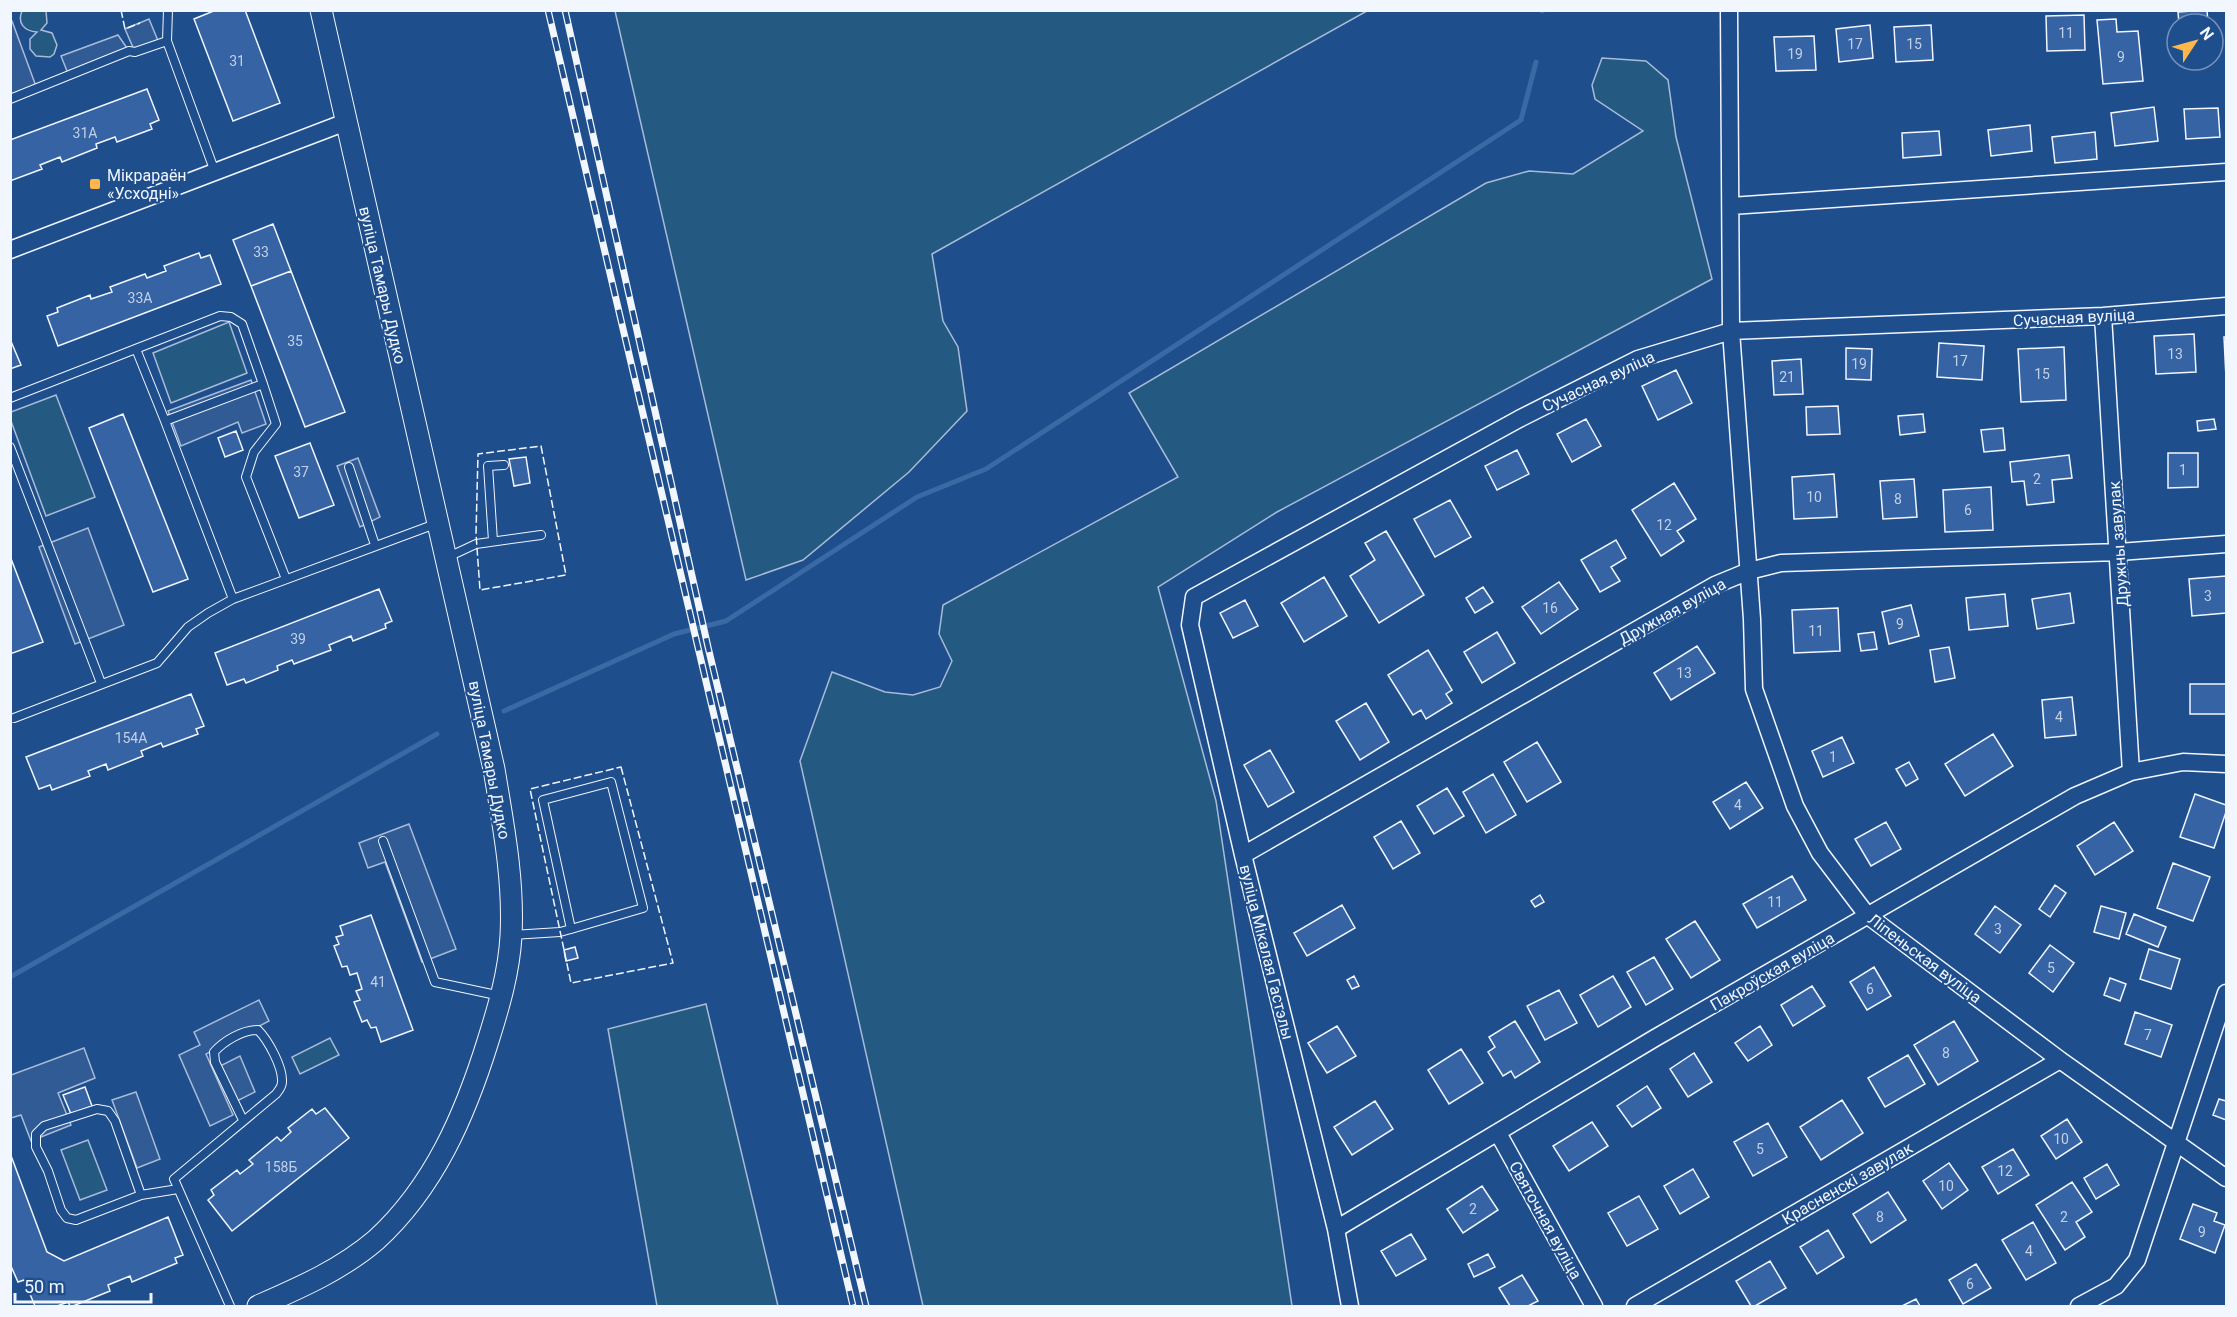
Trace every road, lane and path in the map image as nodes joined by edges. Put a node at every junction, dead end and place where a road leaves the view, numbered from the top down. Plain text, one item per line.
1 (168, 10) edge
2 (321, 10) edge
3 (1729, 10) edge
4 (167, 41) junction
5 (10, 99) edge
6 (346, 122) junction
7 (215, 172) junction
8 (2226, 172) edge
9 (1731, 206) junction
10 (10, 250) edge
11 (2226, 306) edge
12 (2103, 316) junction
13 (1731, 331) junction
14 (136, 349) junction
15 (263, 384) junction
16 (10, 398) edge
17 (165, 421) junction
18 (10, 447) edge
19 (504, 465) dead end
20 (349, 467) dead end
21 (438, 523) junction
22 (541, 535) dead end
23 (493, 542) junction
24 (2226, 544) edge
25 (375, 545) junction
26 (2119, 552) junction
27 (446, 558) junction
28 (1749, 571) junction
29 (286, 579) junction
30 (1194, 597) joint
31 (233, 599) junction
32 (101, 683) junction
33 (12, 717) edge
34 (2226, 764) edge
35 (2131, 772) junction
36 (383, 841) dead end
37 (1243, 855) junction
38 (1867, 915) junction
39 (571, 929) junction
40 (511, 935) junction
41 (2226, 993) edge
42 (502, 997) junction
43 (2060, 1060) junction
44 (243, 1120) junction
45 (1497, 1133) junction
46 (2177, 1142) junction
47 (2226, 1178) edge
48 (178, 1189) junction
49 (141, 1195) junction
50 (1336, 1229) junction
51 (230, 1306) edge
52 (258, 1306) edge
53 (1350, 1306) edge
54 (1593, 1306) edge
55 (1635, 1306) edge
56 (2079, 1306) edge

1 - 4 lane
2 - 6 street, вуліца Тамары Дудко
3 - 9 street, Ліпеньская вуліца
4 - 5 lane
4 - 7 lane
6 - 7 street
6 - 21 street, вуліца Тамары Дудко
7 - 10 street
8 - 9 street
9 - 13 street, Ліпеньская вуліца
11 - 12 street, Сучасная вуліца
12 - 13 street, Сучасная вуліца
12 - 26 street, Дружны завулак
13 - 28 street, Ліпеньская вуліца
13 - 30 street, Сучасная вуліца
14 - 15 lane
14 - 16 lane
14 - 17 lane
15 - 17 lane
15 - 29 lane
17 - 31 lane
18 - 32 lane
19 - 23 lane
20 - 25 lane
21 - 25 lane
21 - 27 street, вуліца Тамары Дудко
22 - 23 lane
23 - 27 lane
24 - 26 street, Дружная вуліца
25 - 29 lane
26 - 28 street, Дружная вуліца
26 - 35 street, Дружны завулак
27 - 40 street, вуліца Тамары Дудко
28 - 37 street, Дружная вуліца
28 - 38 street, Ліпеньская вуліца
29 - 31 lane
30 - 37 street, вуліца Мікалая Гастэлы
31 - 32 lane
32 - 33 lane
34 - 35 street, Пакроўская вуліца
35 - 38 street, Пакроўская вуліца
36 - 42 lane
37 - 50 street, вуліца Мікалая Гастэлы
38 - 43 street, Ліпеньская вуліца
38 - 45 street, Пакроўская вуліца
39 - 39 lane
39 - 40 lane
40 - 42 street, вуліца Тамары Дудко
41 - 46 street
42 - 52 street, вуліца Тамары Дудко
43 - 46 street, Ліпеньская вуліца
43 - 55 street, Красненскі завулак
44 - 44 lane
44 - 48 lane
45 - 50 street, Пакроўская вуліца
45 - 54 street, Святочная вуліца
46 - 47 street, Ліпеньская вуліца
46 - 56 street
48 - 49 lane
48 - 51 lane
49 - 49 lane
50 - 53 street, вуліца Мікалая Гастэлы

